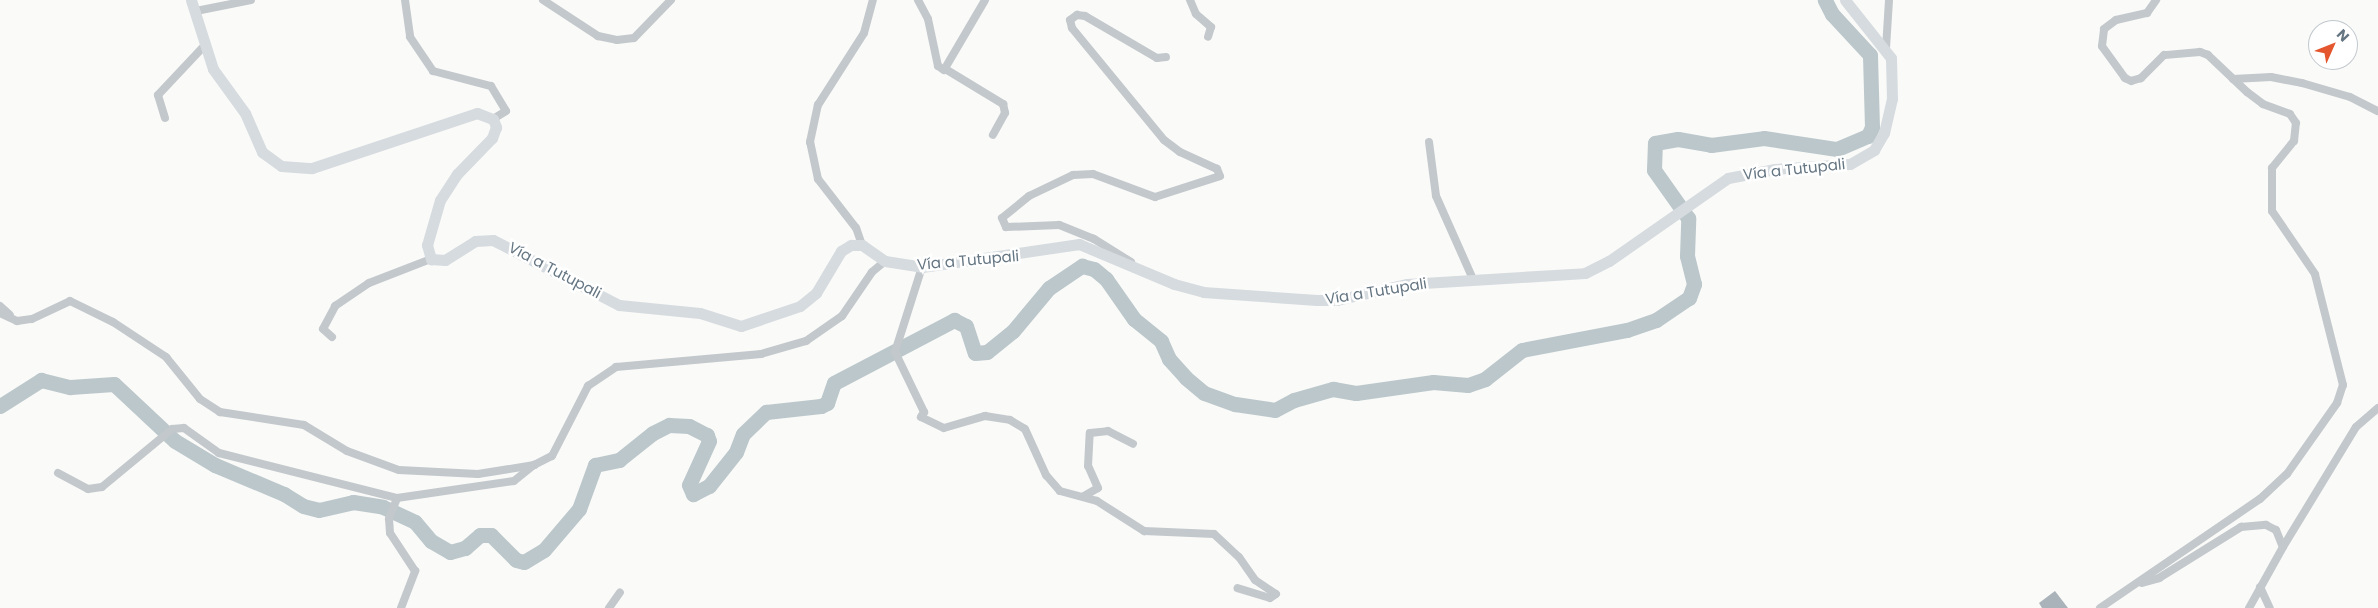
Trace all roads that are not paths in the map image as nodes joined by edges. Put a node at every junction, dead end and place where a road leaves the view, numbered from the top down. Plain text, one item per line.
1 (250, 0) edge
2 (405, 0) edge
3 (543, 0) edge
4 (671, 0) edge
5 (873, 0) edge
6 (918, 0) edge
7 (985, 0) edge
8 (1190, 0) edge
9 (1845, 0) edge
10 (1889, 0) edge
11 (2156, 0) edge
12 (193, 5) edge
13 (1208, 37) dead end
14 (204, 46) junction
15 (1886, 48) junction
16 (1166, 57) dead end
17 (947, 70) junction
18 (2233, 78) junction
19 (2378, 111) edge
20 (165, 118) dead end
21 (493, 119) junction
22 (993, 135) dead end
23 (1429, 142) dead end
24 (862, 245) junction
25 (431, 259) junction
26 (885, 261) junction
27 (922, 267) junction
28 (1139, 270) junction
29 (1472, 277) junction
30 (0, 306) edge
31 (0, 313) edge
32 (17, 321) junction
33 (332, 337) dead end
34 (2378, 408) edge
35 (1133, 444) dead end
36 (534, 466) junction
37 (58, 473) dead end
38 (1080, 498) junction
39 (396, 502) junction
40 (2283, 547) junction
41 (2135, 584) junction
42 (2260, 587) junction
43 (1236, 588) dead end
44 (620, 592) dead end
45 (401, 608) edge
46 (609, 608) edge
47 (2100, 608) edge
48 (2249, 608) edge
49 (2270, 608) edge

1 - 12 street
2 - 21 street
3 - 4 street
5 - 24 street
6 - 17 street
7 - 17 street
8 - 13 street
9 - 15 street, Vía a Tutupali
10 - 15 street
11 - 18 street
12 - 14 street
14 - 20 street
14 - 21 street
15 - 29 street, Vía a Tutupali
16 - 28 street
17 - 22 street
18 - 19 street
18 - 41 street
21 - 25 street
23 - 29 street
24 - 25 street, Vía a Tutupali
24 - 26 street, Vía a Tutupali
25 - 33 street
26 - 27 street, Vía a Tutupali
26 - 36 street
27 - 28 street, Vía a Tutupali
27 - 38 street
28 - 29 street, Vía a Tutupali
30 - 32 street
31 - 32 street
32 - 36 street
34 - 40 street
35 - 38 street
36 - 39 street
37 - 39 street
38 - 43 street
39 - 45 street
40 - 41 street
40 - 42 street
41 - 47 street
42 - 48 street
42 - 49 street
44 - 46 street

